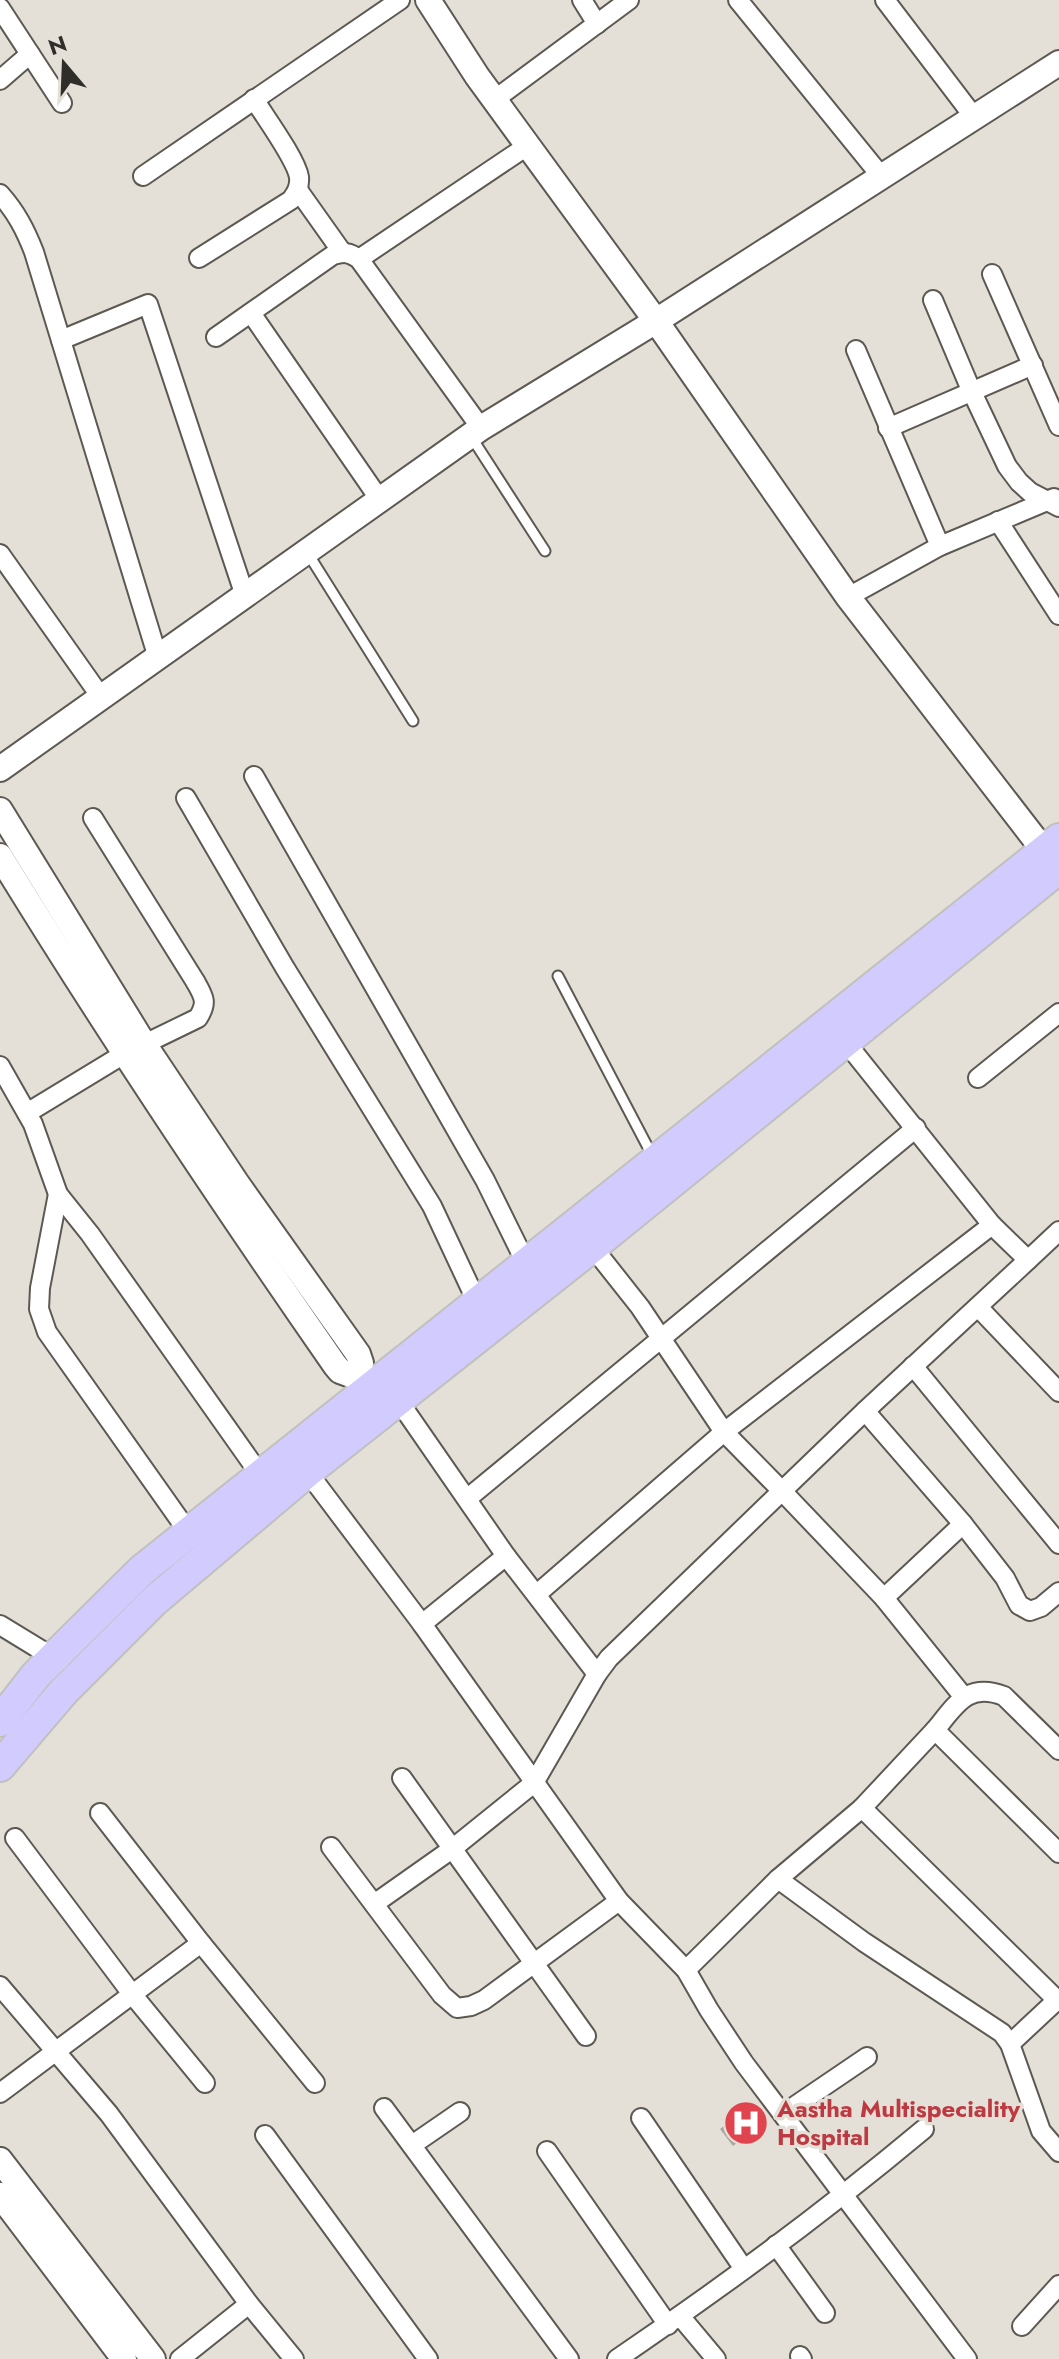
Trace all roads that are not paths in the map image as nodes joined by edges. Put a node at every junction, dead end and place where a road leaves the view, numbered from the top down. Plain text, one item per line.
1 (400, 0) edge
2 (428, 0) edge
3 (582, 0) edge
4 (629, 0) edge
5 (738, 0) edge
6 (885, 0) edge
7 (0, 8) edge
8 (597, 24) junction
9 (30, 54) junction
10 (1059, 63) edge
11 (0, 80) edge
12 (254, 99) junction
13 (494, 100) junction
14 (62, 103) dead end
15 (974, 117) junction
16 (527, 146) junction
17 (143, 176) dead end
18 (881, 176) junction
19 (298, 190) junction
20 (0, 194) edge
21 (350, 256) junction
22 (199, 258) dead end
23 (992, 274) dead end
24 (933, 300) dead end
25 (251, 313) junction
26 (656, 321) junction
27 (216, 337) dead end
28 (61, 340) junction
29 (856, 350) dead end
30 (1033, 365) junction
31 (971, 390) junction
32 (1059, 426) edge
33 (888, 428) junction
34 (476, 431) junction
35 (380, 500) junction
36 (1055, 501) edge
37 (998, 521) junction
38 (940, 546) junction
39 (545, 551) dead end
40 (307, 552) junction
41 (0, 554) edge
42 (245, 596) junction
43 (848, 597) junction
44 (1059, 615) edge
45 (158, 658) junction
46 (101, 697) junction
47 (413, 721) dead end
48 (0, 769) edge
49 (254, 776) dead end
50 (186, 798) dead end
51 (0, 810) edge
52 (93, 818) dead end
53 (0, 856) edge
54 (1056, 860) edge
55 (558, 976) dead end
56 (1059, 1013) edge
57 (836, 1032) junction
58 (134, 1049) junction
59 (0, 1066) edge
60 (978, 1078) dead end
61 (27, 1113) junction
62 (916, 1128) junction
63 (662, 1172) junction
64 (58, 1194) junction
65 (992, 1225) junction
66 (1059, 1231) edge
67 (584, 1236) junction
68 (1028, 1260) junction
69 (526, 1263) junction
70 (477, 1302) junction
71 (978, 1307) junction
72 (660, 1337) junction
73 (913, 1366) junction
74 (1059, 1392) edge
75 (377, 1395) junction
76 (865, 1411) junction
77 (724, 1432) junction
78 (300, 1462) junction
79 (261, 1476) junction
80 (782, 1491) junction
81 (468, 1498) junction
82 (963, 1524) junction
83 (189, 1533) junction
84 (1059, 1544) edge
85 (506, 1556) junction
86 (1059, 1592) edge
87 (537, 1594) junction
88 (884, 1598) junction
89 (422, 1624) junction
90 (0, 1625) edge
91 (44, 1666) junction
92 (597, 1674) junction
93 (72, 1683) junction
94 (963, 1696) junction
95 (0, 1721) edge
96 (935, 1730) junction
97 (1059, 1750) edge
98 (0, 1766) edge
99 (402, 1778) dead end
100 (534, 1783) junction
101 (862, 1808) junction
102 (100, 1813) dead end
103 (15, 1838) dead end
104 (331, 1847) dead end
105 (452, 1849) junction
106 (1059, 1853) edge
107 (778, 1879) junction
108 (619, 1901) junction
109 (374, 1904) junction
110 (201, 1943) junction
111 (533, 1962) junction
112 (686, 1970) junction
113 (0, 1986) edge
114 (132, 1994) junction
115 (1058, 2001) edge
116 (586, 2036) dead end
117 (1010, 2044) junction
118 (57, 2052) junction
119 (867, 2057) dead end
120 (205, 2083) dead end
121 (315, 2083) dead end
122 (0, 2093) edge
123 (384, 2108) dead end
124 (460, 2112) dead end
125 (783, 2114) junction
126 (641, 2118) dead end
127 (924, 2129) dead end
128 (265, 2135) dead end
129 (412, 2145) junction
130 (547, 2151) dead end
131 (1059, 2152) edge
132 (0, 2160) edge
133 (0, 2195) edge
134 (845, 2195) junction
135 (776, 2245) junction
136 (744, 2269) junction
137 (1059, 2285) edge
138 (249, 2304) junction
139 (825, 2313) dead end
140 (674, 2320) junction
141 (1022, 2326) dead end
142 (132, 2355) edge
143 (180, 2359) edge
144 (294, 2359) edge
145 (428, 2359) edge
146 (569, 2359) edge
147 (617, 2359) edge
148 (716, 2359) edge
149 (967, 2359) edge

1 - 12 street
2 - 13 street
3 - 8 street
4 - 8 street
5 - 18 street
6 - 15 street
7 - 9 street
8 - 13 street
9 - 11 street
9 - 14 street
10 - 15 street
12 - 17 street
12 - 19 street
13 - 16 street
15 - 18 street
16 - 21 street
16 - 26 street
18 - 26 street
19 - 21 street
19 - 22 street
20 - 28 street
21 - 25 street
21 - 34 street
23 - 30 street
24 - 31 street
25 - 27 street
25 - 35 street
26 - 34 street
26 - 43 street
28 - 42 street
28 - 45 street
29 - 33 street
30 - 31 street
30 - 32 street
31 - 33 street
31 - 36 street
33 - 38 street
34 - 35 street
34 - 39 lane
35 - 40 street
36 - 37 street
37 - 38 street
37 - 44 street
38 - 43 street
40 - 42 street
40 - 47 lane
41 - 46 street
42 - 45 street
43 - 54 street
45 - 46 street
46 - 48 street
49 - 69 street
50 - 70 street
51 - 58 street
52 - 58 street
53 - 58 street
54 - 57 main road
55 - 63 lane
56 - 60 street
57 - 62 street
57 - 63 main road
58 - 61 street
58 - 75 street
59 - 61 street
61 - 64 street
62 - 65 street
62 - 72 street
63 - 67 main road
64 - 79 street
64 - 83 street
65 - 68 street
65 - 77 street
66 - 68 street
67 - 69 main road
67 - 72 street
67 - 75 main road
68 - 71 street
69 - 70 main road
70 - 75 main road
71 - 73 street
71 - 74 street
72 - 77 street
72 - 81 street
73 - 76 street
73 - 84 street
75 - 78 main road
75 - 81 street
76 - 80 street
76 - 82 street
77 - 80 street
77 - 87 street
78 - 79 main road
78 - 89 street
78 - 93 main road
79 - 83 main road
80 - 88 street
80 - 92 street
81 - 85 street
82 - 86 street
82 - 88 street
83 - 91 main road
85 - 87 street
85 - 89 street
87 - 92 street
88 - 94 street
89 - 100 street
90 - 91 street
91 - 93 street
91 - 95 main road
92 - 100 street
93 - 98 main road
94 - 96 street
94 - 97 street
96 - 101 street
96 - 106 street
99 - 105 street
100 - 105 street
100 - 108 street
101 - 107 street
101 - 115 street
102 - 110 street
103 - 114 street
104 - 109 street
105 - 109 street
105 - 111 street
107 - 112 street
107 - 117 street
108 - 111 street
108 - 112 street
109 - 111 street
110 - 114 street
110 - 121 street
111 - 116 street
112 - 125 street
113 - 118 street
114 - 118 street
114 - 120 street
115 - 117 street
117 - 131 street
118 - 122 street
118 - 138 street
119 - 125 street
123 - 129 street
124 - 129 street
125 - 134 street
126 - 136 street
127 - 134 street
128 - 145 street
129 - 146 street
130 - 140 street
132 - 142 street
133 - 142 street
134 - 135 street
134 - 149 street
135 - 136 street
135 - 139 street
136 - 140 street
137 - 141 street
138 - 143 street
138 - 144 street
140 - 147 street
140 - 148 street

